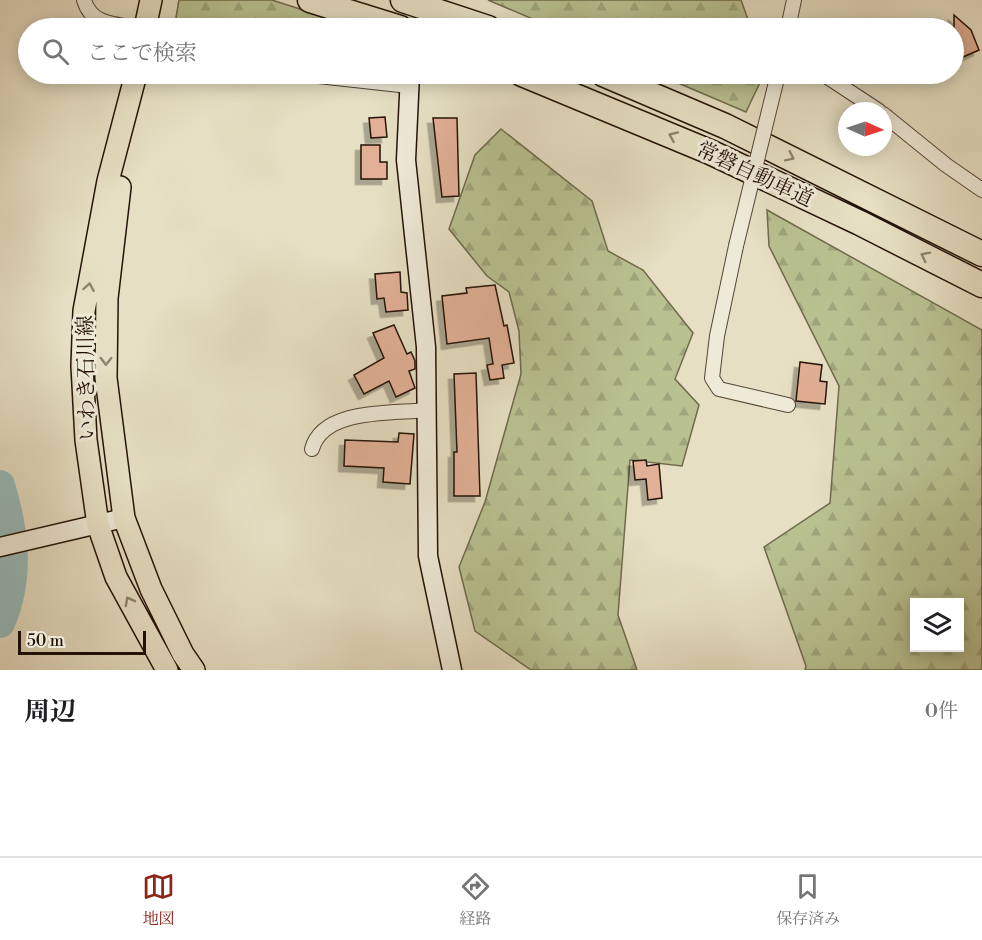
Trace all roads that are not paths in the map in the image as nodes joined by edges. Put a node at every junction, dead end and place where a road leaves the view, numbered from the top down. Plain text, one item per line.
1 (84, 0) edge
2 (151, 0) edge
3 (310, 0) edge
4 (403, 0) edge
5 (794, 0) edge
6 (94, 18) edge
7 (147, 18) edge
8 (368, 18) edge
9 (458, 18) edge
10 (790, 18) edge
11 (133, 84) edge
12 (135, 84) edge
13 (410, 84) edge
14 (546, 84) edge
15 (626, 84) edge
16 (776, 84) edge
17 (838, 84) edge
18 (865, 102) edge
19 (892, 121) edge
20 (982, 190) edge
21 (982, 254) edge
22 (981, 285) edge
23 (788, 405) dead end
24 (427, 410) junction
25 (312, 449) dead end
26 (124, 518) junction
27 (98, 525) junction
28 (0, 547) edge
29 (167, 670) edge
30 (194, 670) edge
31 (452, 670) edge

1 - 6 street
2 - 7 main road
3 - 8 highway
4 - 9 highway
5 - 10 street
27 -> 11 main road, いわき石川線
12 -> 26 main road, いわき石川線
13 - 24 street
22 -> 14 highway, 常磐自動車道
15 -> 21 highway, 常磐自動車道
16 - 23 street, bridge
17 - 18 street
19 - 20 street
24 - 25 street
24 - 31 street
26 - 27 street
26 - 30 main road, いわき石川線
27 - 28 street
29 -> 27 main road, いわき石川線

